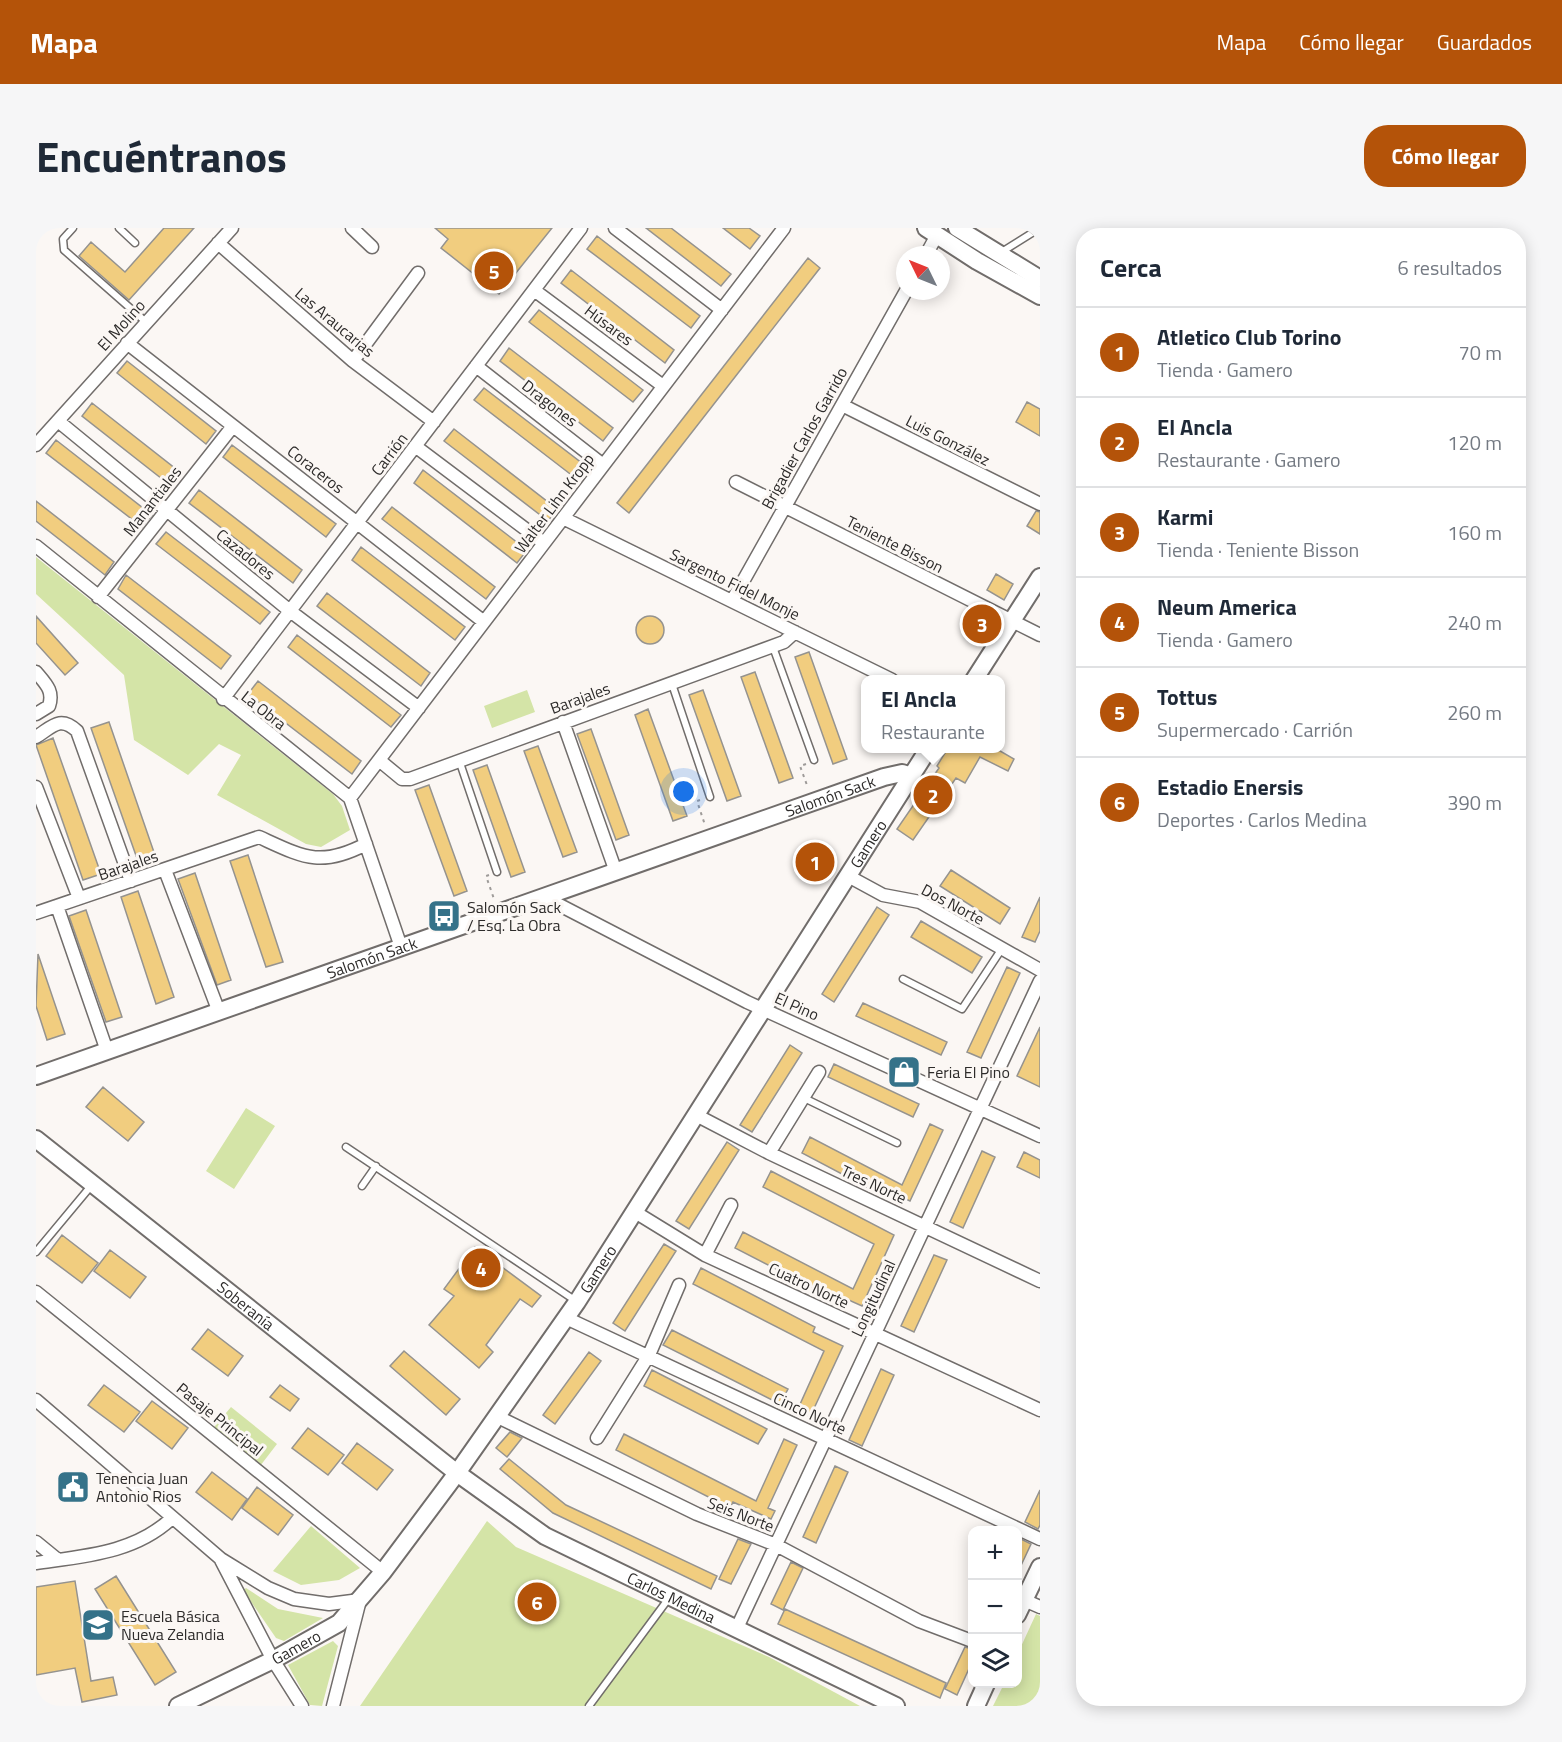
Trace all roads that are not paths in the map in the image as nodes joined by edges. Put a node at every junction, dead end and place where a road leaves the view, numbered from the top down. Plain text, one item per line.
1 (73, 228) edge
2 (119, 228) edge
3 (232, 228) edge
4 (352, 228) edge
5 (581, 228) edge
6 (615, 228) edge
7 (957, 228) edge
8 (972, 228) edge
9 (1040, 228) edge
10 (780, 229) edge
11 (932, 232) edge
12 (135, 243) dead end
13 (218, 243) junction
14 (372, 247) dead end
15 (996, 252) junction
16 (418, 273) dead end
17 (1040, 279) edge
18 (534, 290) junction
19 (1040, 296) edge
20 (901, 300) edge
21 (722, 310) junction
22 (146, 322) junction
23 (127, 343) junction
24 (353, 361) junction
25 (476, 366) junction
26 (663, 387) junction
27 (842, 405) junction
28 (58, 421) junction
29 (434, 422) junction
30 (233, 426) junction
31 (36, 445) edge
32 (415, 446) junction
33 (603, 465) junction
34 (736, 482) dead end
35 (1040, 504) edge
36 (785, 507) junction
37 (165, 510) junction
38 (563, 518) junction
39 (358, 523) junction
40 (544, 543) junction
41 (36, 546) edge
42 (1040, 577) edge
43 (99, 597) junction
44 (732, 601) junction
45 (290, 611) junction
46 (1012, 621) junction
47 (484, 622) junction
48 (795, 632) junction
49 (1040, 635) edge
50 (772, 646) junction
51 (36, 672) edge
52 (882, 675) edge
53 (977, 675) edge
54 (672, 682) junction
55 (223, 699) junction
56 (419, 708) junction
57 (36, 714) edge
58 (563, 722) junction
59 (36, 737) edge
60 (926, 753) edge
61 (379, 760) junction
62 (459, 760) junction
63 (814, 760) dead end
64 (912, 776) junction
65 (36, 787) edge
66 (710, 797) road end
67 (350, 798) junction
68 (366, 844) junction
69 (165, 870) junction
70 (497, 872) dead end
71 (615, 872) junction
72 (848, 876) junction
73 (131, 881) junction
74 (544, 897) junction
75 (79, 898) junction
76 (57, 906) junction
77 (36, 913) edge
78 (401, 947) junction
79 (1001, 950) junction
80 (1040, 970) edge
81 (903, 979) dead end
82 (1040, 981) edge
83 (763, 1009) junction
84 (219, 1011) junction
85 (107, 1051) junction
86 (819, 1072) dead end
87 (36, 1076) edge
88 (803, 1097) junction
89 (980, 1108) junction
90 (696, 1115) junction
91 (1040, 1136) edge
92 (36, 1139) edge
93 (897, 1143) dead end
94 (346, 1146) dead end
95 (769, 1154) junction
96 (376, 1166) junction
97 (93, 1183) junction
98 (362, 1186) dead end
99 (731, 1204) dead end
100 (635, 1212) junction
101 (925, 1226) junction
102 (36, 1252) edge
103 (705, 1256) junction
104 (1040, 1281) edge
105 (679, 1285) dead end
106 (36, 1292) edge
107 (577, 1302) junction
108 (566, 1318) junction
109 (875, 1334) junction
110 (649, 1355) junction
111 (36, 1400) edge
112 (1040, 1410) edge
113 (496, 1416) junction
114 (597, 1438) dead end
115 (826, 1438) junction
116 (457, 1473) junction
117 (172, 1518) junction
118 (1040, 1539) edge
119 (36, 1542) edge
120 (776, 1545) junction
121 (221, 1559) junction
122 (58, 1560) junction
123 (36, 1563) edge
124 (1040, 1567) edge
125 (383, 1572) junction
126 (669, 1598) junction
127 (360, 1600) junction
128 (1027, 1608) edge
129 (736, 1630) junction
130 (968, 1639) edge
131 (273, 1660) junction
132 (984, 1688) edge
133 (185, 1705) edge
134 (302, 1706) edge
135 (333, 1706) edge
136 (589, 1706) edge
137 (896, 1706) edge
138 (976, 1706) edge

1 - 22 lane
2 - 12 lane
3 - 13 street, El Molino
4 - 14 street
5 - 18 street, Carrión
6 - 21 street
7 - 15 street
8 - 15 lane
9 - 15 lane
10 - 21 street, Walter Lihn Kropp
11 - 19 street
13 - 22 street, El Molino
13 - 24 street, Las Araucarias
15 - 17 street
16 - 24 street
18 - 25 street, Carrión
18 - 26 street, Húsares
20 - 27 street, Brigadier Carlos Garrido
21 - 26 street, Walter Lihn Kropp
22 - 23 street, El Molino
23 - 28 street, El Molino
23 - 30 street, Coraceros
24 - 29 street, Las Araucarias
25 - 29 street, Carrión
25 - 33 street, Dragones
26 - 33 street, Walter Lihn Kropp
27 - 35 street, Luis González
27 - 36 street, Brigadier Carlos Garrido
28 - 31 street, El Molino
28 - 37 street, Cazadores
29 - 32 street, Carrión
30 - 37 street, Manantiales
30 - 39 street, Coraceros
32 - 39 street, Carrión
32 - 40 street
33 - 38 street, Walter Lihn Kropp
34 - 36 street, Teniente Bisson
36 - 44 street, Brigadier Carlos Garrido
36 - 46 street, Teniente Bisson
37 - 43 street, Manantiales
37 - 45 street, Cazadores
38 - 40 street, Walter Lihn Kropp
38 - 44 street, Sargento Fidel Monje
39 - 45 street, Carrión
39 - 47 street, Coraceros
40 - 47 street, Walter Lihn Kropp
41 - 43 street, La Obra
42 - 46 street
43 - 55 street, La Obra
44 - 48 street, Sargento Fidel Monje
45 - 55 street, Carrión
45 - 56 street, Cazadores
46 - 49 street, Teniente Bisson
46 - 53 street
47 - 56 street, Walter Lihn Kropp
48 - 50 street, Barajales
48 - 52 street, Sargento Fidel Monje
50 - 54 street, Barajales
50 - 63 lane
51 - 57 street
54 - 58 street, Barajales
54 - 66 lane
55 - 67 street, La Obra
56 - 61 street, Walter Lihn Kropp
58 - 62 street, Barajales
58 - 71 street
59 - 73 street
60 - 64 street, Gamero
61 - 62 street, Barajales
61 - 67 street, Walter Lihn Kropp
62 - 70 lane
64 - 71 street, Salomón Sack
64 - 72 street, Gamero
65 - 75 street
67 - 68 street
68 - 69 street, Barajales
68 - 78 street
69 - 73 street, Barajales
69 - 84 street
71 - 74 street, Salomón Sack
72 - 79 street, Dos Norte
72 - 83 street, Gamero
73 - 75 street, Barajales
74 - 78 street, Salomón Sack
74 - 83 street, El Pino
75 - 76 street, Barajales
76 - 77 street, Barajales
76 - 85 street
78 - 84 street, Salomón Sack
79 - 80 street, Dos Norte
79 - 81 lane
82 - 89 street, Longitudinal
83 - 89 street, El Pino
83 - 90 street, Gamero
84 - 85 street, Salomón Sack
85 - 87 street, Salomón Sack
86 - 88 street
88 - 93 lane
88 - 95 street
89 - 91 street, El Pino
89 - 101 street, Longitudinal
90 - 95 street, Tres Norte
90 - 100 street, Gamero
92 - 97 street, Soberanía
94 - 96 lane
95 - 101 street, Tres Norte
96 - 98 lane
96 - 107 lane
97 - 102 lane
97 - 116 street, Soberanía
99 - 103 street
100 - 103 street, Cuatro Norte
100 - 107 street, Gamero
101 - 104 street, Tres Norte
101 - 109 street, Longitudinal
103 - 109 street, Cuatro Norte
105 - 110 street
106 - 125 street, Pasaje Principal
107 - 108 street, Gamero
108 - 110 street, Cinco Norte
108 - 113 street, Gamero
109 - 112 street, Cuatro Norte
109 - 115 street, Longitudinal
110 - 114 street
110 - 115 street, Cinco Norte
111 - 117 street
113 - 116 street, Gamero
113 - 120 street, Seis Norte
115 - 118 street, Cinco Norte
115 - 120 street, Longitudinal
116 - 125 street, Gamero
116 - 126 street, Carlos Medina
117 - 121 street
117 - 122 street
119 - 122 street
120 - 129 street, Longitudinal
120 - 130 street, Seis Norte
121 - 127 street
121 - 131 street
122 - 123 street
124 - 128 street
125 - 127 street, Gamero
126 - 129 street, Carlos Medina
126 - 136 lane
127 - 131 street, Gamero
127 - 135 street
129 - 137 street, Carlos Medina
131 - 133 street, Gamero
131 - 134 street
132 - 138 street

